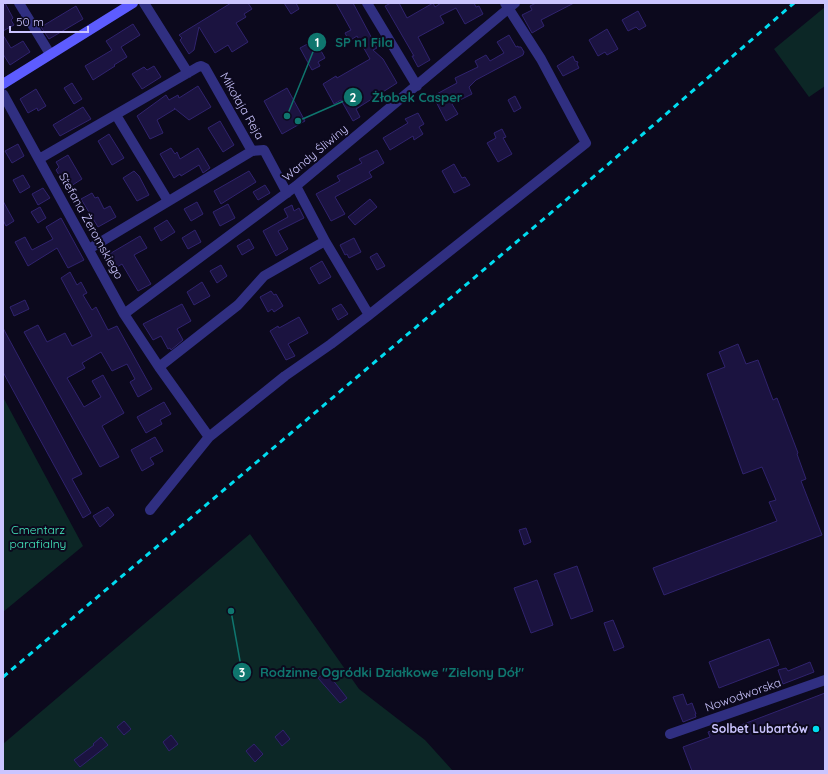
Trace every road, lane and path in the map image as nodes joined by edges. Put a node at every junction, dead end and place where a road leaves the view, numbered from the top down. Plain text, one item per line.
1 (19, 3) edge
2 (132, 3) edge
3 (144, 3) edge
4 (367, 3) edge
5 (510, 5) edge
6 (50, 54) junction
7 (188, 73) junction
8 (3, 84) edge
9 (417, 86) junction
10 (3, 94) edge
11 (116, 115) junction
12 (252, 151) junction
13 (39, 159) junction
14 (296, 186) junction
15 (287, 193) junction
16 (168, 201) junction
17 (325, 241) junction
18 (89, 249) junction
19 (124, 314) junction
20 (369, 315) junction
21 (159, 367) junction
22 (209, 437) junction
23 (150, 510) dead end
24 (825, 680) edge
25 (670, 734) dead end

1 - 6 street
2 - 6 street
3 - 7 street
4 - 9 street
5 - 9 street, Wandy Śliwiny
5 - 20 street
6 - 8 street
7 - 11 street, Mikołaja Reja
7 - 12 street, Mikołaja Reja
9 - 14 street, Wandy Śliwiny
10 - 13 street, Stefana Żeromskiego
11 - 13 street, Mikołaja Reja
11 - 16 street
12 - 15 street
12 - 16 street, Mikołaja Reja
13 - 18 street, Stefana Żeromskiego
14 - 15 street, Wandy Śliwiny
14 - 17 street
15 - 19 street, Wandy Śliwiny
16 - 18 street, Mikołaja Reja
17 - 20 street
17 - 21 street
18 - 19 street, Stefana Żeromskiego
19 - 21 street, Stefana Żeromskiego
20 - 22 street
21 - 22 street, Stefana Żeromskiego
22 - 23 street
24 - 25 street, Nowodworska

